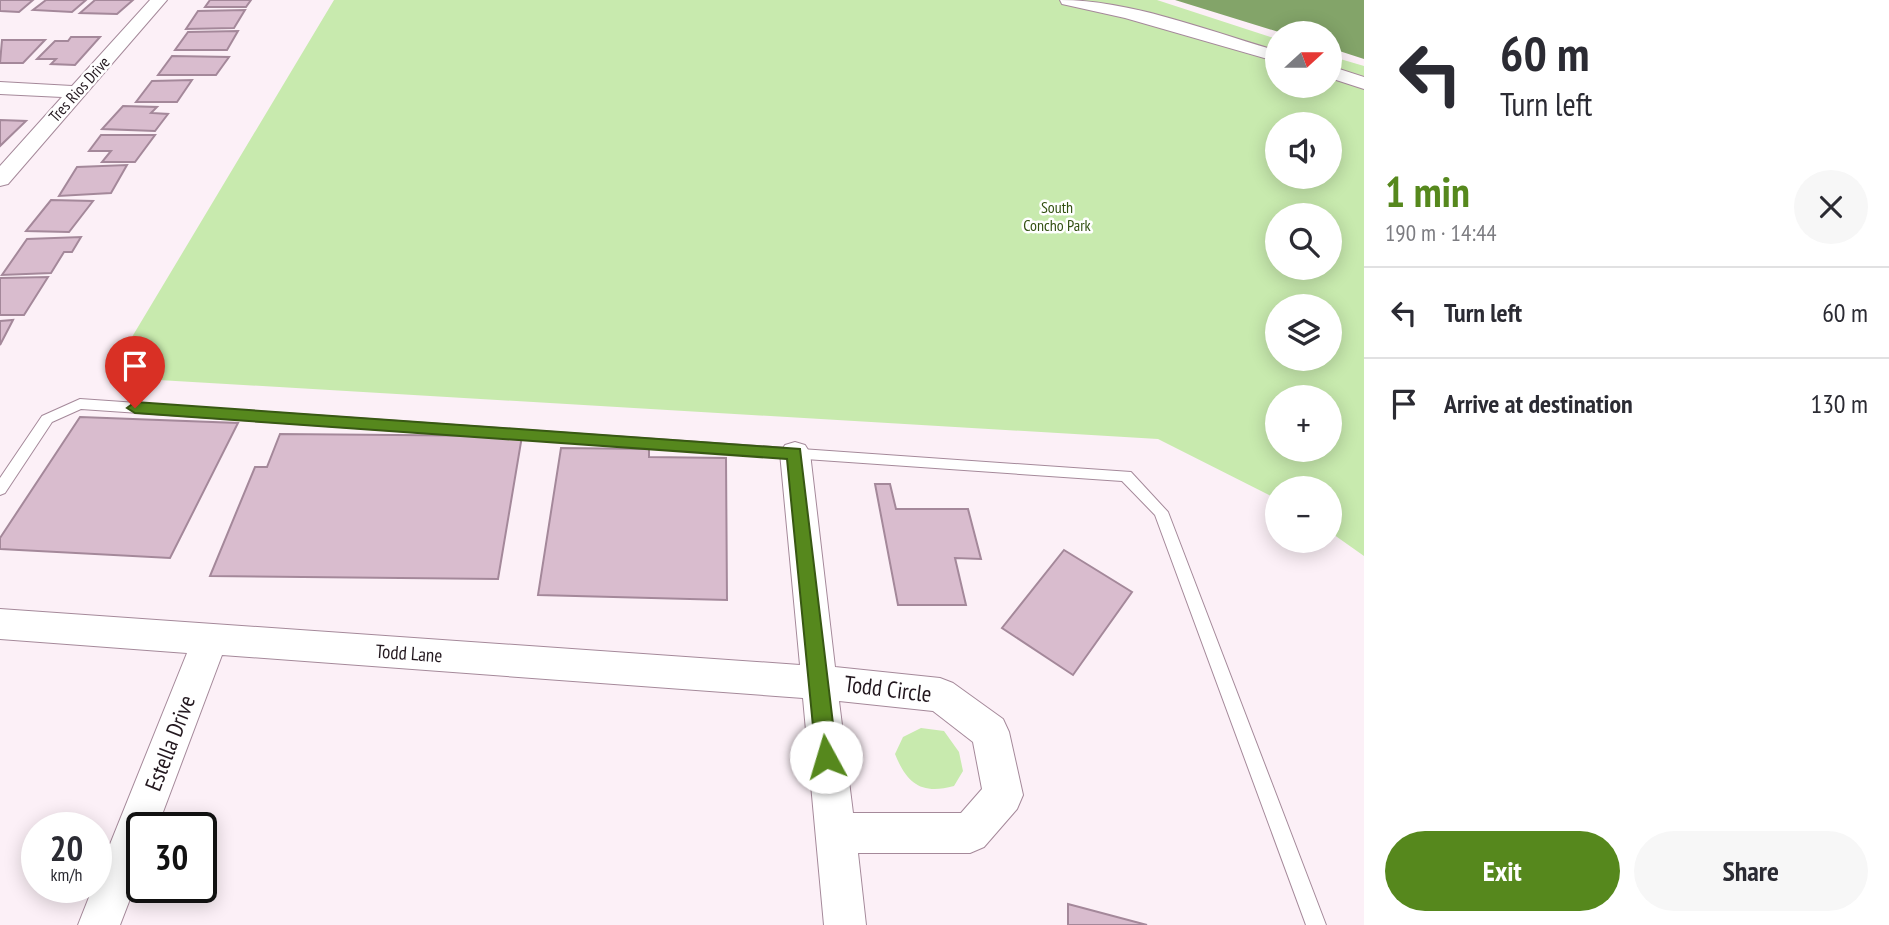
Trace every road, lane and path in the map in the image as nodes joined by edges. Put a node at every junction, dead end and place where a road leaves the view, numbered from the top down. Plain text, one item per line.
1 (159, 0) edge
2 (1068, 0) edge
3 (1265, 53) edge
4 (1342, 76) edge
5 (1364, 83) edge
6 (0, 88) edge
7 (77, 92) junction
8 (0, 179) edge
9 (794, 453) junction
10 (0, 489) edge
11 (0, 624) edge
12 (210, 640) junction
13 (818, 681) junction
14 (835, 833) junction
15 (99, 925) edge
16 (845, 925) edge
17 (1316, 925) edge

1 - 7 street, Tres Rios Drive
2 - 3 street
4 - 5 street
6 - 7 street
7 - 8 street, Tres Rios Drive
9 - 10 lane
9 - 13 street
9 - 17 lane
11 - 12 street, Todd Lane
12 - 13 street, Todd Lane
12 - 15 street, Estella Drive
13 - 14 street
13 - 14 street, Todd Circle
14 - 16 street

